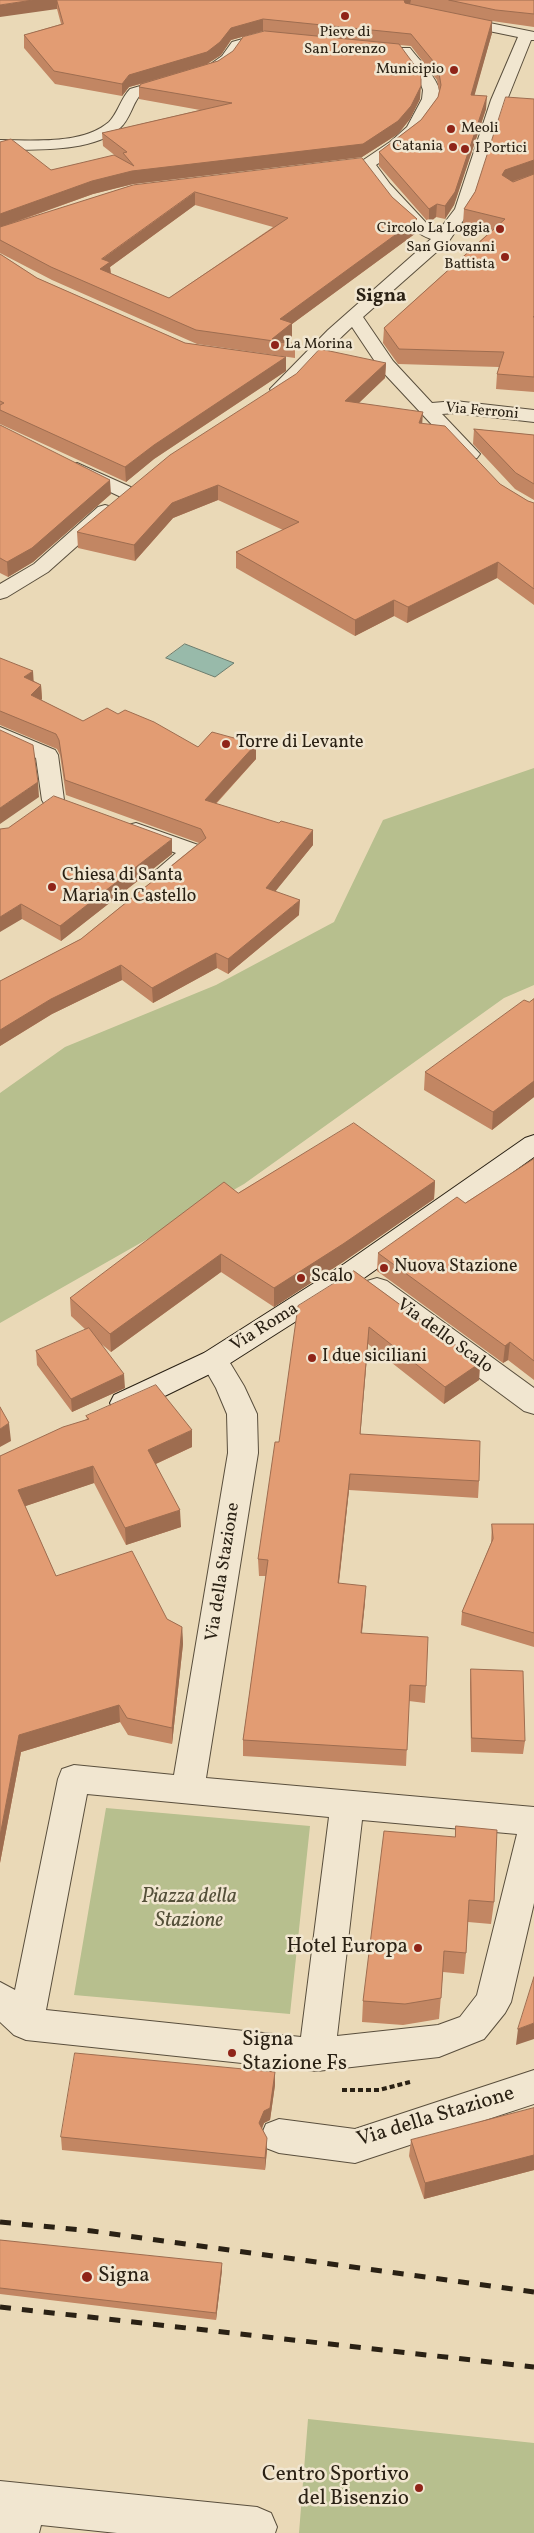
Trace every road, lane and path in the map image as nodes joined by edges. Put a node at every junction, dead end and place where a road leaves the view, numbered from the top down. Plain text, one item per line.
1 (439, 16) edge
2 (410, 35) edge
3 (530, 36) edge
4 (286, 38) edge
5 (386, 49) edge
6 (405, 51) junction
7 (499, 100) junction
8 (517, 102) edge
9 (0, 145) edge
10 (367, 162) junction
11 (349, 166) edge
12 (443, 237) junction
13 (354, 317) junction
14 (280, 364) edge
15 (304, 367) junction
16 (263, 399) edge
17 (430, 409) junction
18 (534, 416) edge
19 (56, 459) edge
20 (479, 464) edge
21 (0, 593) edge
22 (0, 734) edge
23 (54, 806) edge
24 (118, 824) edge
25 (148, 887) edge
26 (534, 1144) edge
27 (354, 1271) junction
28 (214, 1360) junction
29 (534, 1403) edge
30 (97, 1415) edge
31 (188, 1789) junction
32 (347, 1805) junction
33 (534, 1822) edge
34 (534, 1832) edge
35 (0, 1998) edge
36 (26, 2024) junction
37 (317, 2055) junction
38 (534, 2087) edge
39 (279, 2136) dead end
40 (14, 2512) edge
41 (257, 2527) dead end

1 - 3 street
2 - 6 street
3 - 7 street
4 - 9 street
5 - 6 street
6 - 10 street
7 - 8 street
7 - 12 street
10 - 11 street
10 - 12 street
12 - 13 street
13 - 15 street
13 - 17 street
14 - 15 street
15 - 16 street
17 - 18 street, Via Ferroni
17 - 20 street
19 - 21 street
22 - 23 street
24 - 25 street
26 - 27 street, Via Roma
27 - 28 street, Via Roma
27 - 29 street, Via dello Scalo
28 - 30 street, Via Roma
28 - 31 street, Via della Stazione
31 - 32 street
31 - 36 street
32 - 33 street
32 - 37 street
34 - 37 street
35 - 36 street
36 - 37 street
38 - 39 street, Via della Stazione
40 - 41 street

